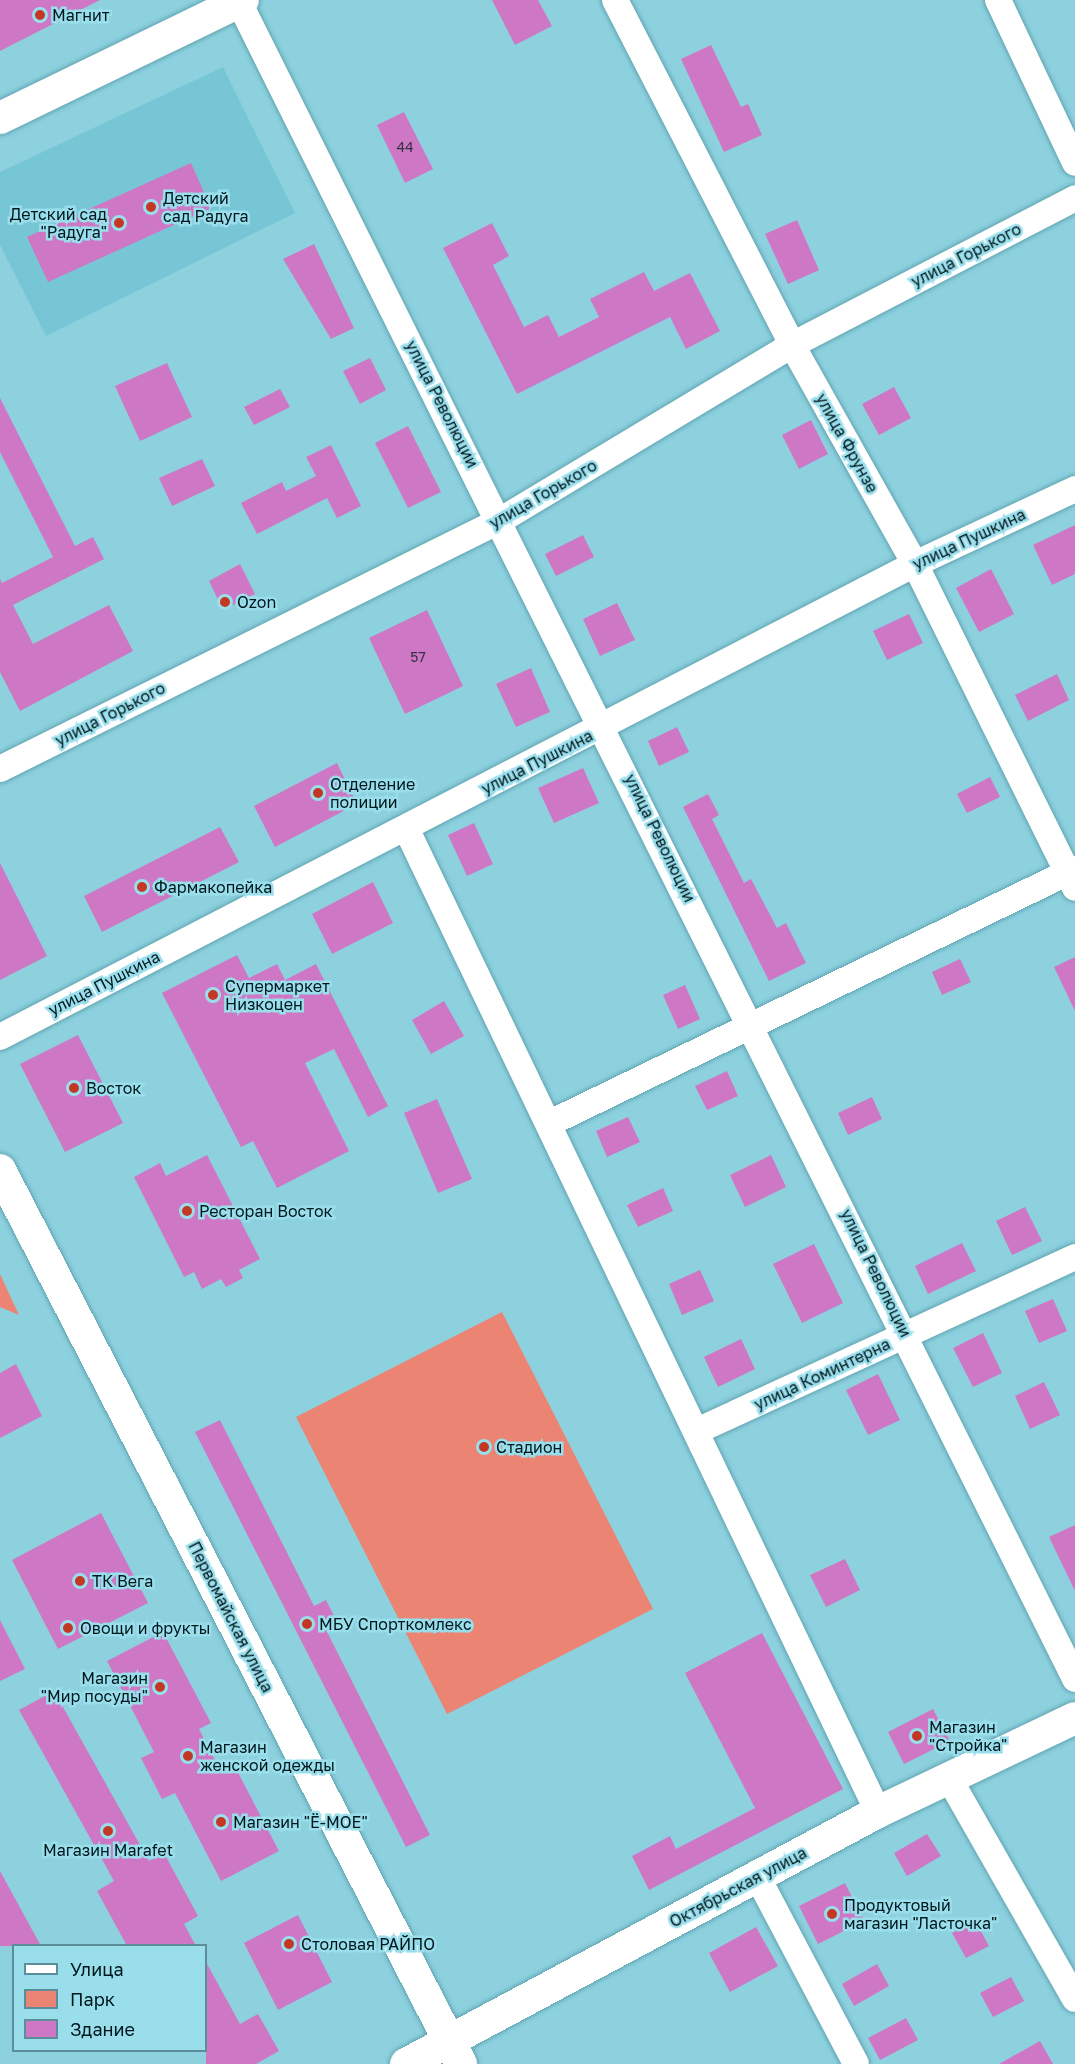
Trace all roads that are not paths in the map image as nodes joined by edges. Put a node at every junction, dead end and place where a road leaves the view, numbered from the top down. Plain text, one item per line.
1 (615, 0) edge
2 (998, 0) edge
3 (240, 1) edge
4 (0, 118) edge
5 (1075, 163) edge
6 (1075, 198) edge
7 (792, 345) junction
8 (1075, 489) edge
9 (501, 520) junction
10 (915, 564) junction
11 (605, 727) junction
12 (0, 769) edge
13 (406, 828) junction
14 (1073, 876) edge
15 (751, 1022) junction
16 (0, 1037) edge
17 (549, 1123) junction
18 (0, 1170) edge
19 (1075, 1257) edge
20 (907, 1335) junction
21 (699, 1430) junction
22 (1075, 1679) edge
23 (1075, 1718) edge
24 (950, 1780) junction
25 (878, 1812) junction
26 (757, 1876) junction
27 (1075, 1999) edge
28 (455, 2053) edge
29 (406, 2064) edge
30 (856, 2064) edge

1 - 7 street, улица Фрунзе
2 - 5 street
3 - 4 street
3 - 9 street, улица Революции
6 - 7 street, улица Горького
7 - 9 street, улица Горького
7 - 10 street, улица Фрунзе
8 - 10 street, улица Пушкина
9 - 11 street, улица Революции
9 - 12 street, улица Горького
10 - 11 street, улица Пушкина
10 - 14 street, улица Фрунзе
11 - 13 street, улица Пушкина
11 - 15 street, улица Революции
13 - 16 street, улица Пушкина
13 - 17 street
14 - 15 street
15 - 17 street
15 - 20 street, улица Революции
17 - 21 street
18 - 28 street, Первомайская улица
19 - 20 street, улица Коминтерна
20 - 21 street, улица Коминтерна
20 - 22 street, улица Революции
21 - 25 street
23 - 24 street, Октябрьская улица
24 - 25 street, Октябрьская улица
24 - 27 street
25 - 26 street, Октябрьская улица
26 - 28 street, Октябрьская улица
26 - 30 street
28 - 29 street, Октябрьская улица

